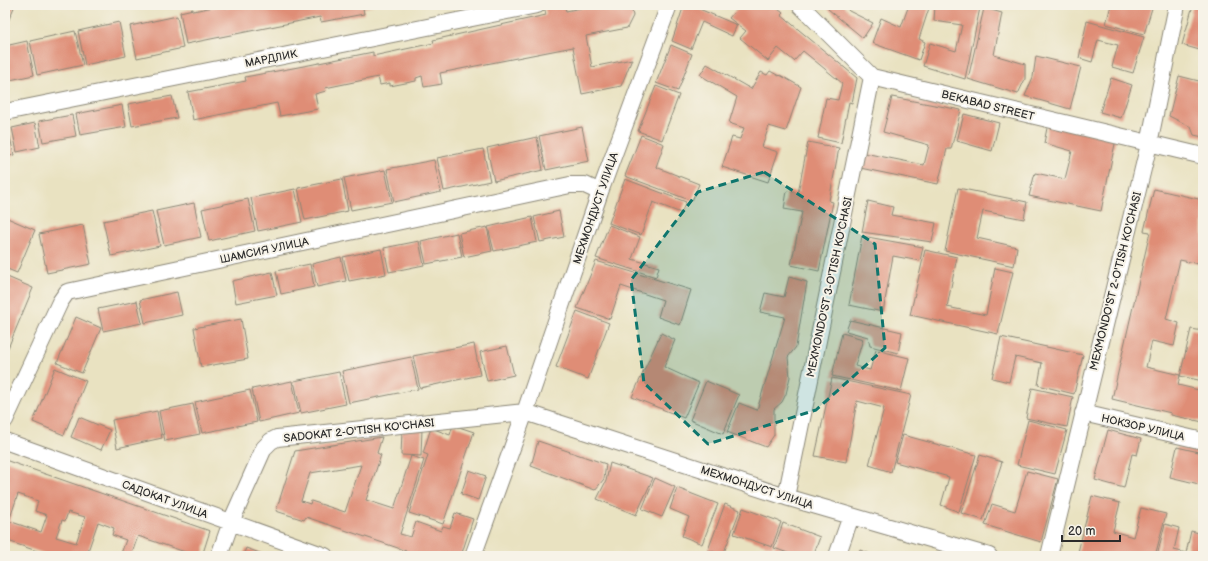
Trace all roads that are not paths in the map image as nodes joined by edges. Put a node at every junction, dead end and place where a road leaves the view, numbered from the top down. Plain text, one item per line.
1 (537, 5) edge
2 (669, 5) edge
3 (800, 5) edge
4 (1177, 5) edge
5 (872, 77) junction
6 (5, 112) edge
7 (1149, 144) junction
8 (1203, 156) edge
9 (600, 192) junction
10 (525, 412) junction
11 (1082, 413) junction
12 (5, 420) edge
13 (5, 441) edge
14 (1203, 441) edge
15 (786, 497) junction
16 (851, 516) junction
17 (231, 522) junction
18 (219, 556) edge
19 (325, 556) edge
20 (473, 556) edge
21 (837, 556) edge
22 (989, 556) edge
23 (1049, 556) edge

1 - 6 street, МАРДЛИК
2 - 9 street, МЕХМОНДУСТ УЛИЦА
3 - 5 street
4 - 7 street, MEXMONDO'ST 2-O'TISH KO'CHASI
5 - 7 street, BEKABAD STREET
5 - 15 street, MEXMONDO'ST 3-O'TISH KO'CHASI
7 - 8 street, BEKABAD STREET
7 - 11 street, MEXMONDO'ST 2-O'TISH KO'CHASI
9 - 10 street, МЕХМОНДУСТ УЛИЦА
9 - 12 street, ШАМСИЯ УЛИЦА
10 - 15 street, МЕХМОНДУСТ УЛИЦА
10 - 17 street, SADOKAT 2-O'TISH KO'CHASI
10 - 20 street, МЕХМОНДУСТ УЛИЦА
11 - 14 street, НОКЗОР УЛИЦА
11 - 23 street, MEXMONDO'ST 2-O'TISH KO'CHASI
13 - 17 street, САДОКАТ УЛИЦА
15 - 16 street, МЕХМОНДУСТ УЛИЦА
16 - 21 street
16 - 22 street, МЕХМОНДУСТ УЛИЦА
17 - 18 street, SADOKAT 2-O'TISH KO'CHASI
17 - 19 street, САДОКАТ УЛИЦА

